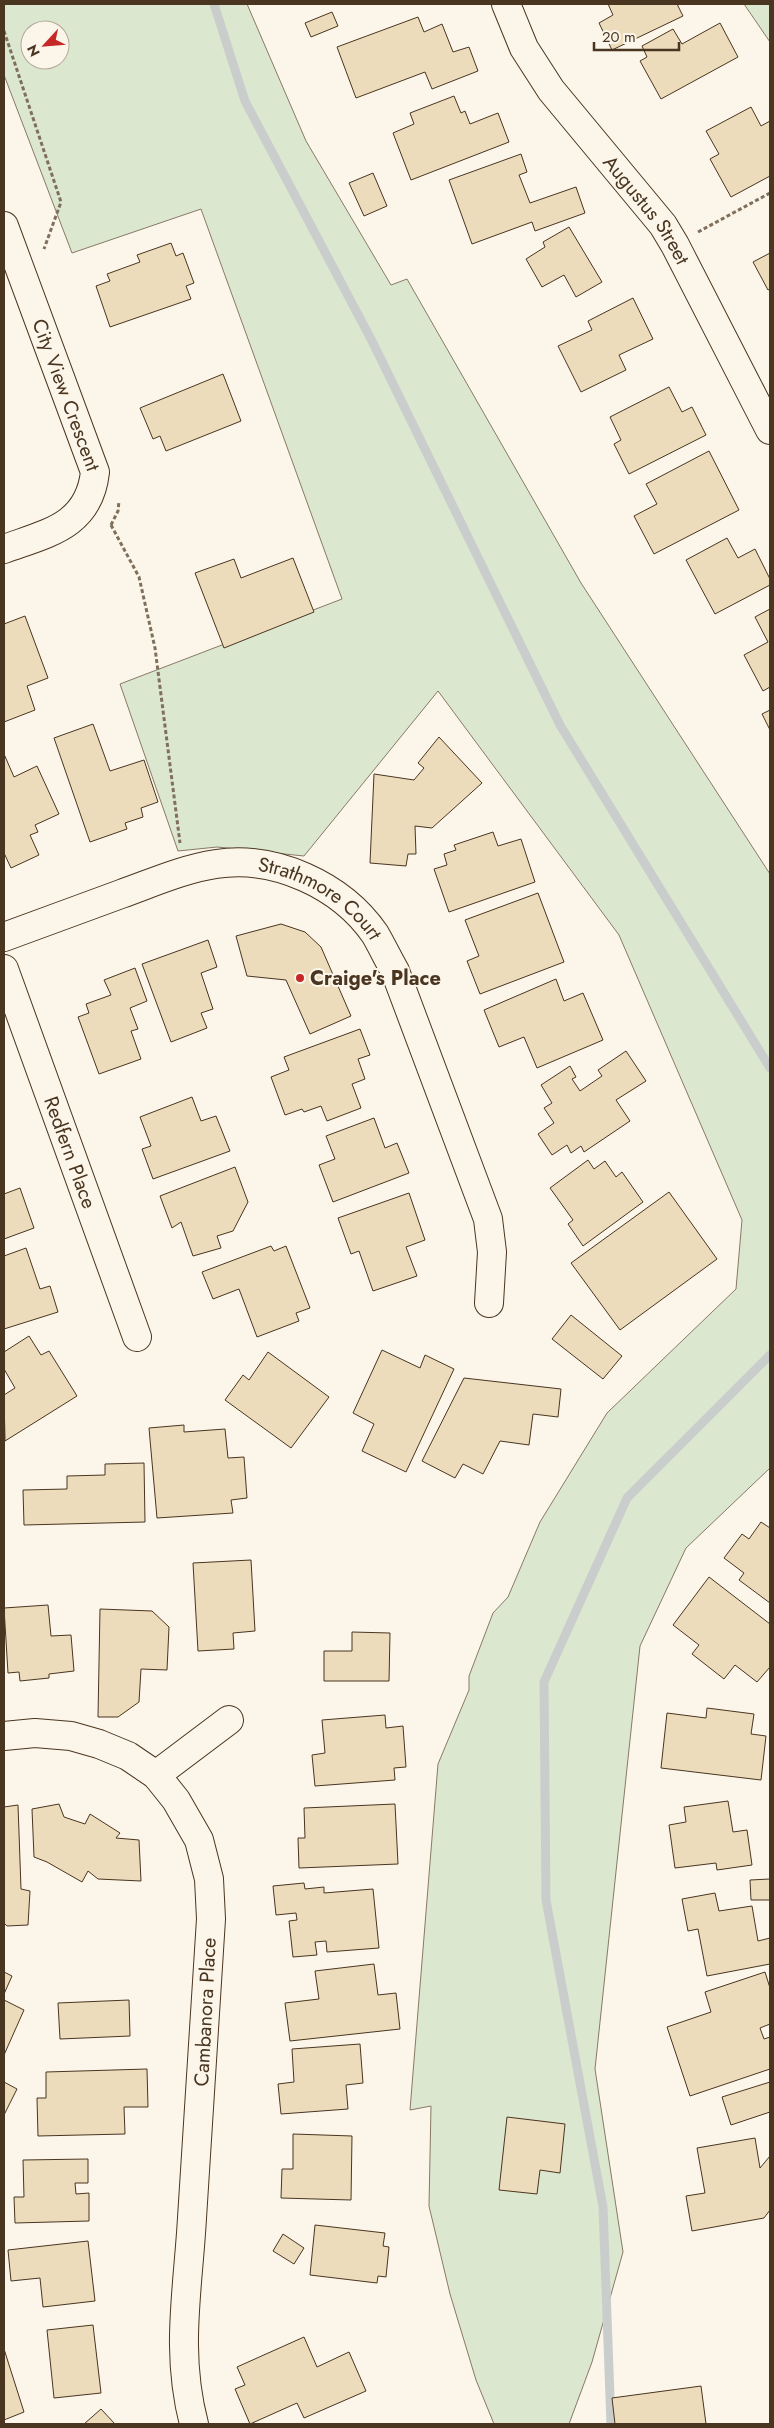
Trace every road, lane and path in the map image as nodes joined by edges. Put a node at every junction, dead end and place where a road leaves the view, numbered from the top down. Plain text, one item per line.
1 (506, 4) edge
2 (4, 32) edge
3 (770, 193) edge
4 (4, 226) edge
5 (676, 245) junction
6 (43, 250) dead end
7 (770, 430) edge
8 (93, 491) junction
9 (4, 549) edge
10 (184, 871) junction
11 (4, 937) edge
12 (4, 969) edge
13 (489, 1302) dead end
14 (137, 1337) dead end
15 (230, 1720) dead end
16 (4, 1736) edge
17 (156, 1775) junction
18 (194, 2424) edge

1 - 5 street, Augustus Street
2 - 6 path
3 - 5 path
4 - 8 street, City View Crescent
5 - 7 street, Augustus Street
8 - 9 street, City View Crescent
8 - 10 path
10 - 11 street, Strathmore Court
10 - 13 street, Strathmore Court
12 - 14 street, Redfern Place
15 - 17 street
16 - 17 street, Cambanora Place
17 - 18 street, Cambanora Place

